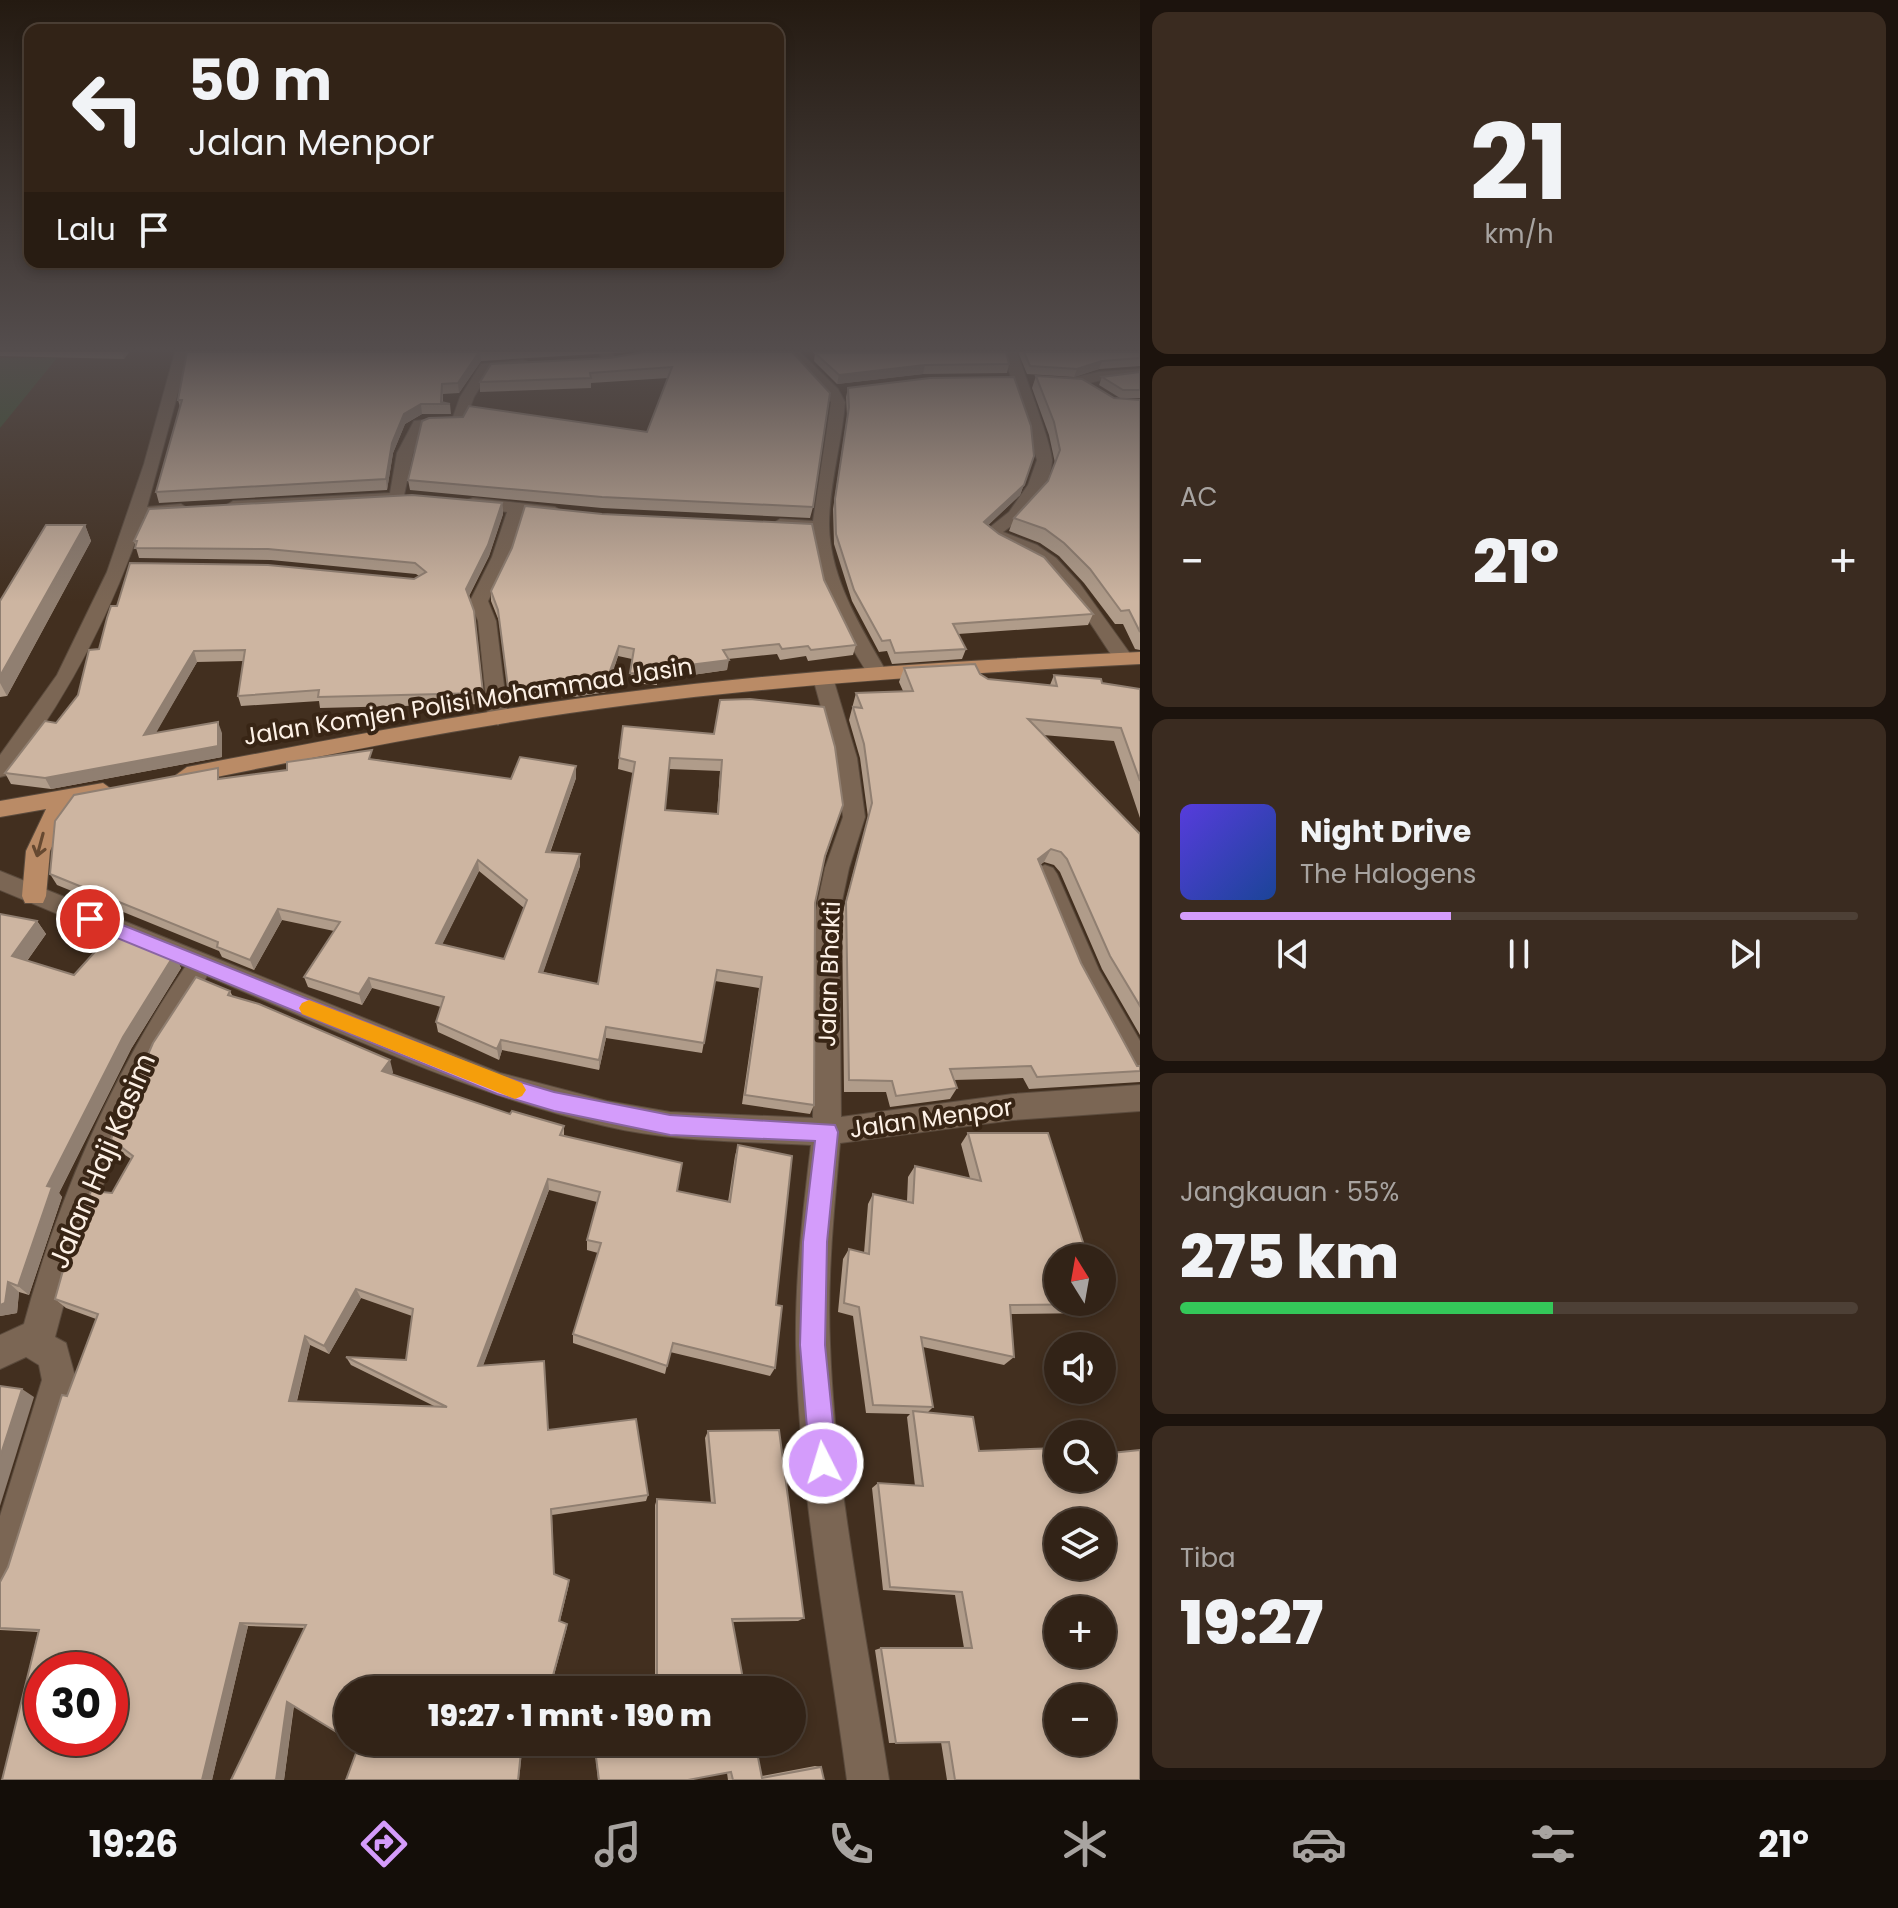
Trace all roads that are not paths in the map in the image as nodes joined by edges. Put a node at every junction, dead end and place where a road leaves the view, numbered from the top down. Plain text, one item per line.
1 (163, 435) edge
2 (414, 435) edge
3 (834, 435) edge
4 (1034, 435) edge
5 (461, 502) edge
6 (517, 507) junction
7 (140, 512) junction
8 (575, 513) edge
9 (758, 524) edge
10 (821, 526) junction
11 (1132, 659) edge
12 (877, 673) junction
13 (823, 678) junction
14 (498, 718) junction
15 (0, 770) edge
16 (172, 778) edge
17 (130, 786) edge
18 (62, 799) junction
19 (0, 809) edge
20 (1045, 874) edge
21 (0, 880) edge
22 (34, 896) junction
23 (201, 964) junction
24 (1140, 1067) edge
25 (1140, 1098) edge
26 (827, 1132) junction
27 (37, 1329) junction
28 (0, 1352) edge
29 (0, 1570) edge
30 (868, 1780) edge

1 - 7 street
2 - 7 street
3 - 10 street
4 - 11 street
5 - 6 street
6 - 8 street
6 - 14 street
7 - 15 street
9 - 10 street
10 - 12 street
11 - 12 main road, Jalan Komjen Polisi Mohammad Jasin
12 - 13 main road, Jalan Komjen Polisi Mohammad Jasin
13 - 14 main road, Jalan Komjen Polisi Mohammad Jasin
13 - 26 street, Jalan Bhakti
14 - 16 main road, Jalan Komjen Polisi Mohammad Jasin
17 - 18 main road
18 - 19 main road
18 -> 22 main road
20 - 24 street
21 - 22 street, Jalan Menpor
22 - 23 street, Jalan Menpor
23 - 26 street, Jalan Menpor
23 - 27 street, Jalan Haji Kasim
25 - 26 street, Jalan Menpor
26 - 30 street, Jalan Bhakti
27 - 28 street
27 - 29 street

